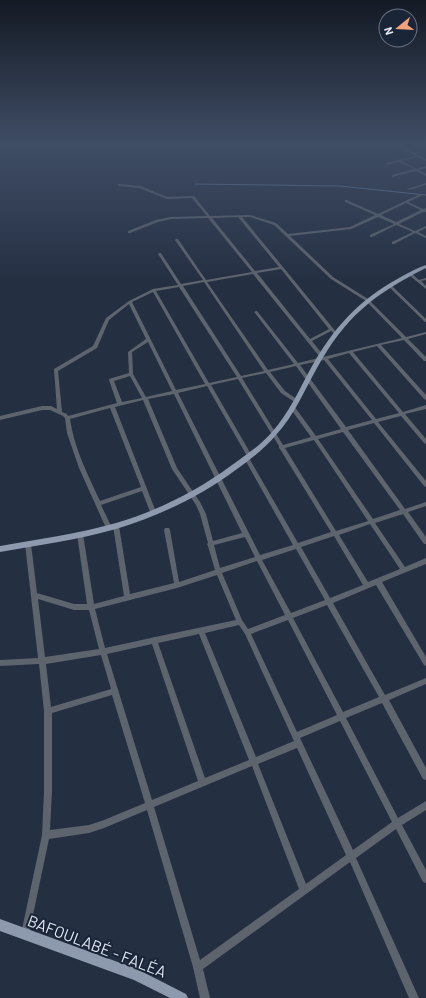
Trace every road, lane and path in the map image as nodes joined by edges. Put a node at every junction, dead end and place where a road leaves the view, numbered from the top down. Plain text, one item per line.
1 (149, 191) edge
2 (421, 195) dead end
3 (346, 201) dead end
4 (405, 202) junction
5 (425, 210) edge
6 (377, 215) junction
7 (239, 216) junction
8 (210, 217) junction
9 (395, 224) junction
10 (426, 227) edge
11 (129, 232) dead end
12 (414, 232) junction
13 (288, 235) junction
14 (371, 236) dead end
15 (426, 237) edge
16 (177, 240) dead end
17 (393, 243) dead end
18 (160, 254) dead end
19 (426, 266) edge
20 (281, 268) junction
21 (255, 273) junction
22 (410, 274) junction
23 (426, 279) edge
24 (204, 281) junction
25 (418, 281) junction
26 (388, 285) junction
27 (179, 286) junction
28 (426, 288) edge
29 (154, 290) junction
30 (367, 300) junction
31 (130, 302) junction
32 (256, 312) dead end
33 (426, 321) edge
34 (334, 331) junction
35 (426, 333) edge
36 (405, 338) junction
37 (149, 340) junction
38 (310, 341) junction
39 (378, 345) junction
40 (350, 352) junction
41 (322, 357) junction
42 (426, 360) edge
43 (296, 365) junction
44 (267, 372) junction
45 (131, 374) junction
46 (239, 377) junction
47 (308, 379) junction
48 (208, 384) junction
49 (176, 392) junction
50 (426, 398) edge
51 (145, 399) junction
52 (120, 404) junction
53 (294, 404) junction
54 (112, 406) junction
55 (426, 407) edge
56 (60, 412) junction
57 (402, 414) junction
58 (0, 418) edge
59 (67, 418) junction
60 (375, 421) junction
61 (345, 429) junction
62 (274, 435) junction
63 (315, 438) junction
64 (426, 442) edge
65 (281, 447) junction
66 (248, 457) junction
67 (218, 480) junction
68 (426, 485) edge
69 (144, 488) junction
70 (192, 495) junction
71 (98, 504) junction
72 (426, 504) edge
73 (404, 511) junction
74 (153, 512) junction
75 (371, 521) junction
76 (116, 526) junction
77 (108, 528) junction
78 (166, 530) dead end
79 (334, 533) junction
80 (80, 534) junction
81 (246, 534) junction
82 (426, 542) edge
83 (28, 544) junction
84 (210, 544) junction
85 (296, 546) junction
86 (0, 549) edge
87 (258, 558) junction
88 (425, 563) edge
89 (404, 570) junction
90 (218, 571) junction
91 (378, 582) junction
92 (178, 585) junction
93 (367, 586) junction
94 (34, 595) junction
95 (128, 598) junction
96 (328, 602) junction
97 (91, 607) junction
98 (289, 617) junction
99 (240, 622) junction
100 (201, 630) junction
101 (247, 632) junction
102 (154, 640) junction
103 (102, 652) junction
104 (42, 661) junction
105 (0, 663) edge
106 (426, 664) edge
107 (426, 681) edge
108 (114, 691) junction
109 (384, 700) junction
110 (48, 711) junction
111 (341, 717) junction
112 (295, 736) junction
113 (299, 744) junction
114 (254, 762) junction
115 (426, 776) edge
116 (203, 783) junction
117 (149, 805) junction
118 (426, 805) edge
119 (397, 824) junction
120 (46, 835) junction
121 (351, 856) junction
122 (426, 879) edge
123 (304, 890) junction
124 (0, 925) edge
125 (25, 935) junction
126 (198, 967) junction
127 (182, 998) edge
128 (205, 998) edge
129 (414, 998) edge

1 - 8 street
2 - 4 street
3 - 6 street
4 - 5 street
4 - 6 street
5 - 9 street
6 - 9 street
6 - 13 street
7 - 8 street
7 - 13 street
7 - 20 street
8 - 11 street
8 - 21 street
9 - 12 street
9 - 14 street
10 - 12 street
12 - 15 street
12 - 17 street
13 - 30 street
16 - 24 street
18 - 27 street
19 - 22 main road
20 - 21 street
20 - 34 street
21 - 24 street
21 - 38 street
22 - 25 street
22 - 26 main road
23 - 25 street
24 - 27 street
24 - 44 street
25 - 28 street
26 - 30 main road
26 - 33 street
27 - 29 street
27 - 46 street
29 - 31 street
29 - 48 street
30 - 34 main road
30 - 36 street
31 - 37 street
31 - 56 street
32 - 43 street
34 - 38 street
34 - 41 main road
35 - 36 street
36 - 39 street
36 - 42 street
37 - 45 street
37 - 49 street
38 - 41 street
39 - 40 street
39 - 50 street
40 - 41 street
40 - 57 street
41 - 43 street
41 - 47 main road
41 - 60 street
43 - 44 street
43 - 47 street
44 - 46 street
44 - 53 street
45 - 51 street
45 - 52 street
46 - 48 street
46 - 62 street
47 - 53 main road
47 - 61 street
48 - 49 street
48 - 66 street
49 - 51 street
49 - 67 street
51 - 52 street
51 - 70 street
52 - 54 street
53 - 62 main road
53 - 63 street
54 - 59 street
54 - 69 street
55 - 57 street
56 - 58 street
56 - 59 street
57 - 60 street
57 - 64 street
59 - 71 street
60 - 61 street
60 - 68 street
61 - 63 street
61 - 73 street
62 - 65 street
62 - 66 main road
63 - 65 street
63 - 75 street
65 - 79 street
66 - 67 main road
66 - 85 street
67 - 70 main road
67 - 81 street
69 - 71 street
69 - 74 street
70 - 74 main road
70 - 84 street
71 - 77 street
72 - 73 street
73 - 75 street
73 - 82 street
74 - 76 main road
75 - 79 street
75 - 89 street
76 - 77 main road
76 - 95 street
77 - 80 main road
78 - 92 street
79 - 85 street
79 - 93 street
80 - 83 main road
80 - 97 street
81 - 84 street
81 - 87 street
83 - 86 main road
83 - 94 street
84 - 90 street
85 - 87 street
85 - 96 street
87 - 90 street
87 - 98 street
88 - 89 street
89 - 91 street
90 - 92 street
90 - 99 street
91 - 93 street
91 - 106 street
92 - 95 street
93 - 96 street
94 - 97 street
94 - 104 street
95 - 97 street
96 - 98 street
96 - 109 street
97 - 103 street
98 - 101 street
98 - 111 street
99 - 100 street
99 - 101 street
100 - 102 street
100 - 114 street
101 - 112 street
102 - 103 street
102 - 116 street
103 - 104 street
103 - 108 street
104 - 105 street
104 - 110 street
107 - 109 street
108 - 110 street
108 - 117 street
109 - 111 street
109 - 115 street
110 - 120 street
111 - 112 street
111 - 119 street
112 - 113 street
113 - 114 street
113 - 121 street
114 - 116 street
114 - 123 street
116 - 117 street
117 - 120 street
117 - 126 street
118 - 119 street
119 - 121 street
119 - 122 street
120 - 125 street
121 - 123 street
121 - 129 street
123 - 126 street
124 - 125 main road, BAFOULABÉ - FALÉA
125 - 127 main road, BAFOULABÉ - FALÉA
126 - 128 street

